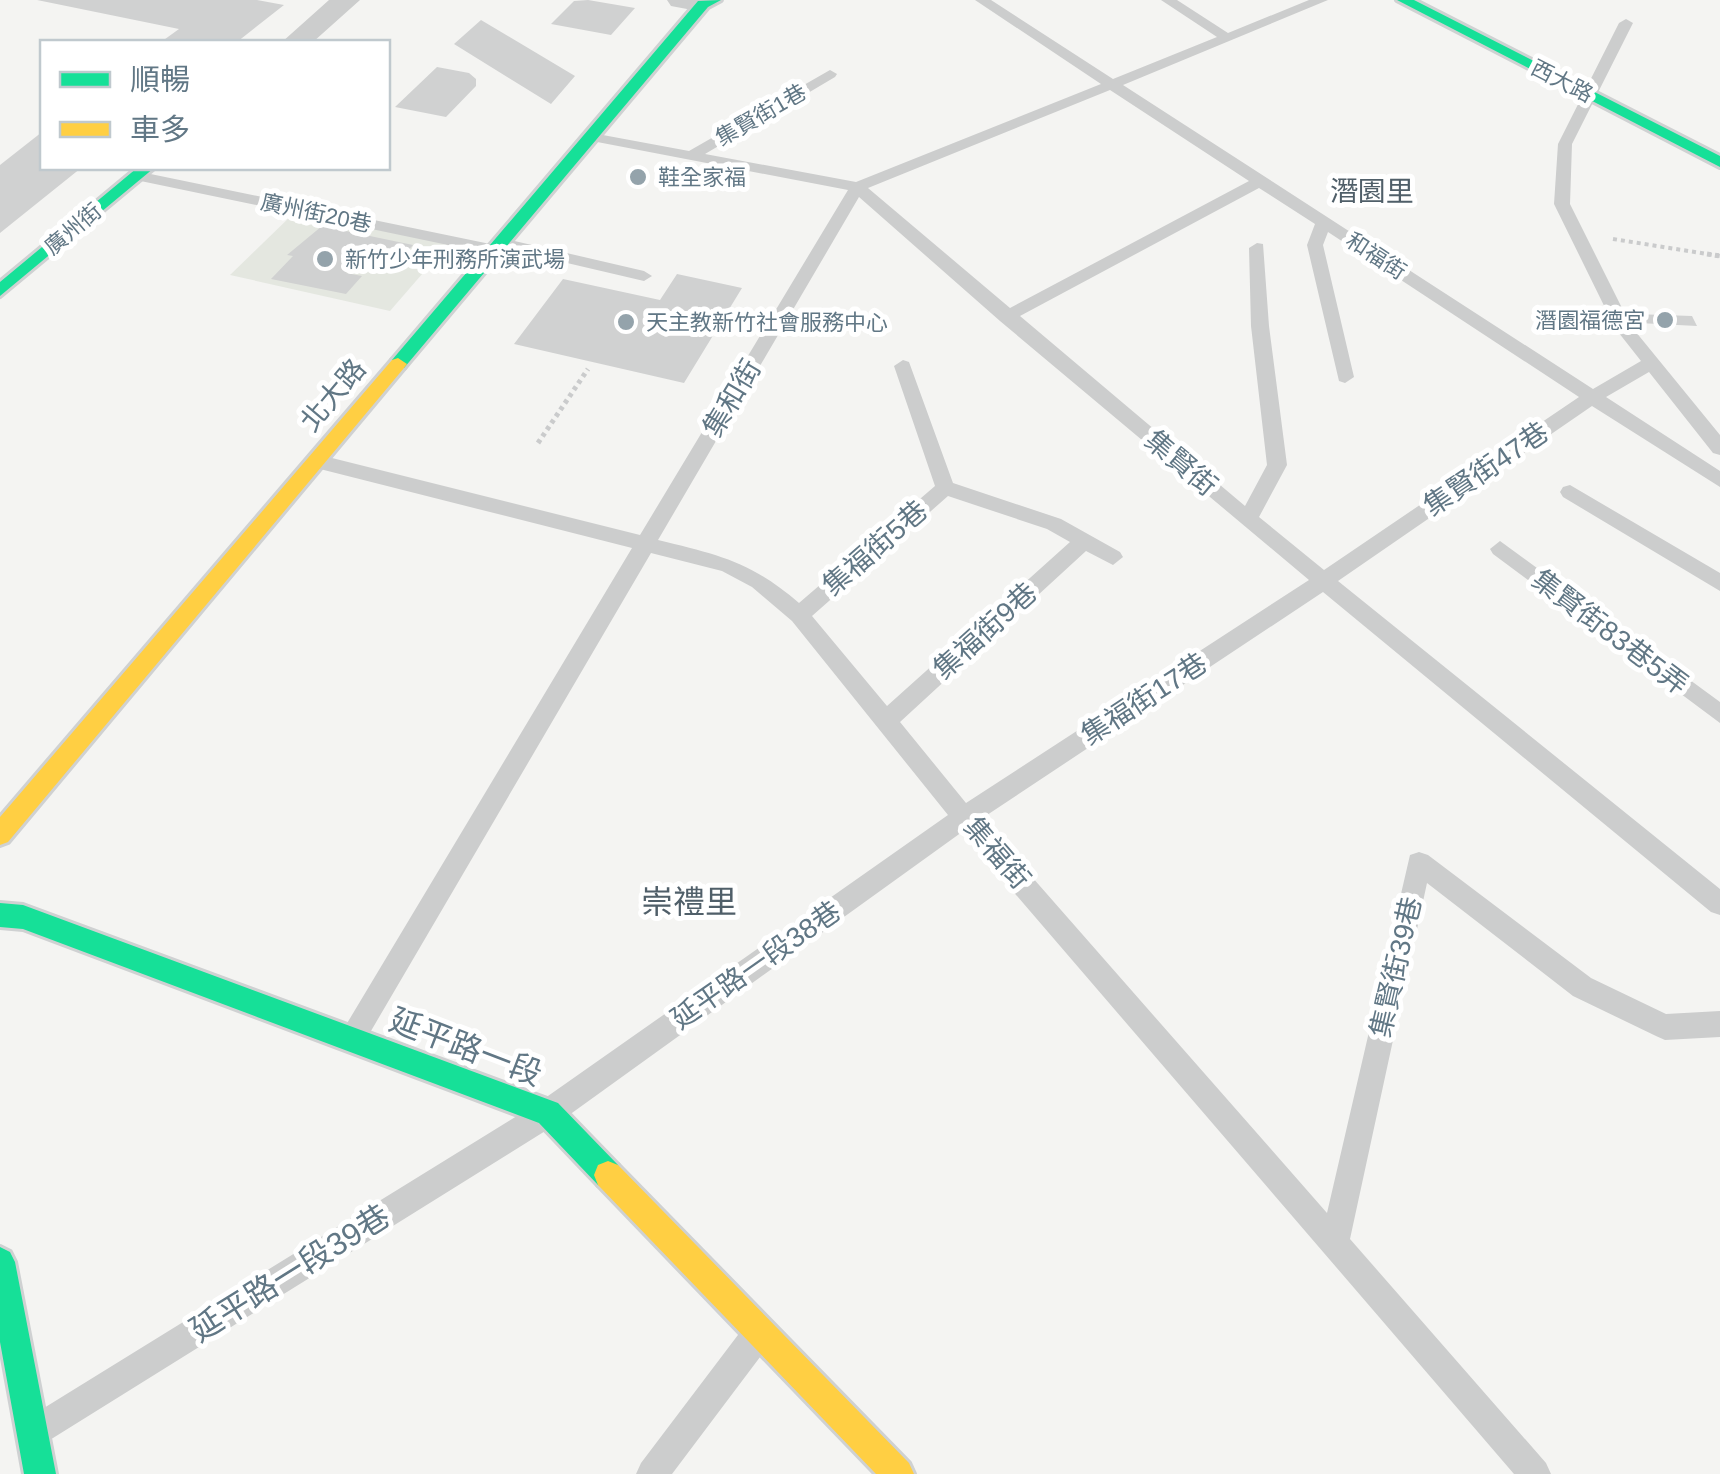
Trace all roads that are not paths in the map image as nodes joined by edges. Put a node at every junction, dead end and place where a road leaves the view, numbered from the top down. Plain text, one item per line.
1 (346, 0) edge
2 (982, 0) edge
3 (1168, 0) edge
4 (1321, 0) edge
5 (1404, 0) edge
6 (699, 1) edge
7 (1626, 23) dead end
8 (1226, 37) junction
9 (298, 40) edge
10 (830, 74) dead end
11 (1110, 83) junction
12 (1590, 95) junction
13 (592, 137) junction
14 (691, 156) junction
15 (1718, 159) edge
16 (142, 172) edge
17 (1260, 181) junction
18 (857, 188) junction
19 (1324, 222) junction
20 (499, 246) junction
21 (1258, 248) dead end
22 (644, 276) dead end
23 (0, 291) edge
24 (1006, 318) junction
25 (1652, 362) junction
26 (903, 366) dead end
27 (1344, 378) dead end
28 (1592, 397) junction
29 (1720, 448) edge
30 (316, 462) junction
31 (1720, 480) edge
32 (945, 488) junction
33 (1570, 492) dead end
34 (1248, 519) junction
35 (1084, 541) junction
36 (645, 545) junction
37 (1500, 550) dead end
38 (1113, 557) dead end
39 (1323, 581) junction
40 (1720, 584) edge
41 (798, 615) junction
42 (1720, 714) edge
43 (886, 721) junction
44 (964, 816) junction
45 (0, 834) edge
46 (1720, 904) edge
47 (0, 915) edge
48 (1720, 1024) edge
49 (352, 1039) junction
50 (548, 1112) junction
51 (1335, 1239) junction
52 (0, 1262) edge
53 (760, 1332) junction
54 (31, 1434) junction
55 (40, 1474) edge
56 (652, 1474) edge
57 (898, 1474) edge
58 (1535, 1474) edge

1 - 9 street
2 - 11 lane, 和福街
3 - 8 lane
4 - 8 lane
5 - 12 street, 西大路
6 - 13 street, 北大路
7 - 12 lane
8 - 11 lane
10 - 14 lane, 集賢街1巷
11 - 17 lane, 和福街
11 - 18 lane
12 - 15 street, 西大路
12 - 25 lane
13 - 14 lane
13 - 20 street, 北大路
14 - 18 lane
16 - 20 lane, 廣州街20巷
16 - 23 street, 廣州街
17 - 19 lane, 和福街
17 - 24 lane
18 - 24 lane, 集賢街
18 - 36 lane, 集和街
19 - 27 lane
19 - 28 lane, 和福街
20 - 22 lane, 廣州街20巷
20 - 30 street, 北大路
21 - 34 lane
24 - 34 lane, 集賢街
25 - 28 lane, 集賢街47巷
25 - 29 lane
26 - 32 lane, 集福街5巷
28 - 31 lane, 和福街
28 - 39 lane, 集賢街47巷
30 - 36 lane, 集福街
30 - 45 street, 北大路
32 - 35 lane
32 - 41 lane, 集福街5巷
33 - 40 lane
34 - 39 lane, 集賢街
35 - 38 lane
35 - 43 lane, 集福街9巷
36 - 41 lane, 集福街
36 - 49 lane, 集和街
37 - 42 lane, 集賢街83巷5弄
39 - 44 lane, 集福街17巷
39 - 46 lane, 集賢街
41 - 43 lane, 集福街
43 - 44 lane, 集福街
44 - 50 lane, 延平路一段38巷
44 - 51 lane, 集福街
47 - 49 street, 延平路一段
48 - 51 lane, 集賢街39巷
49 - 50 street, 延平路一段
50 - 53 street, 延平路一段
50 - 54 lane, 延平路一段39巷
51 - 58 lane, 集福街
52 - 54 street
53 - 56 lane
53 - 57 street, 延平路一段
54 - 55 street

